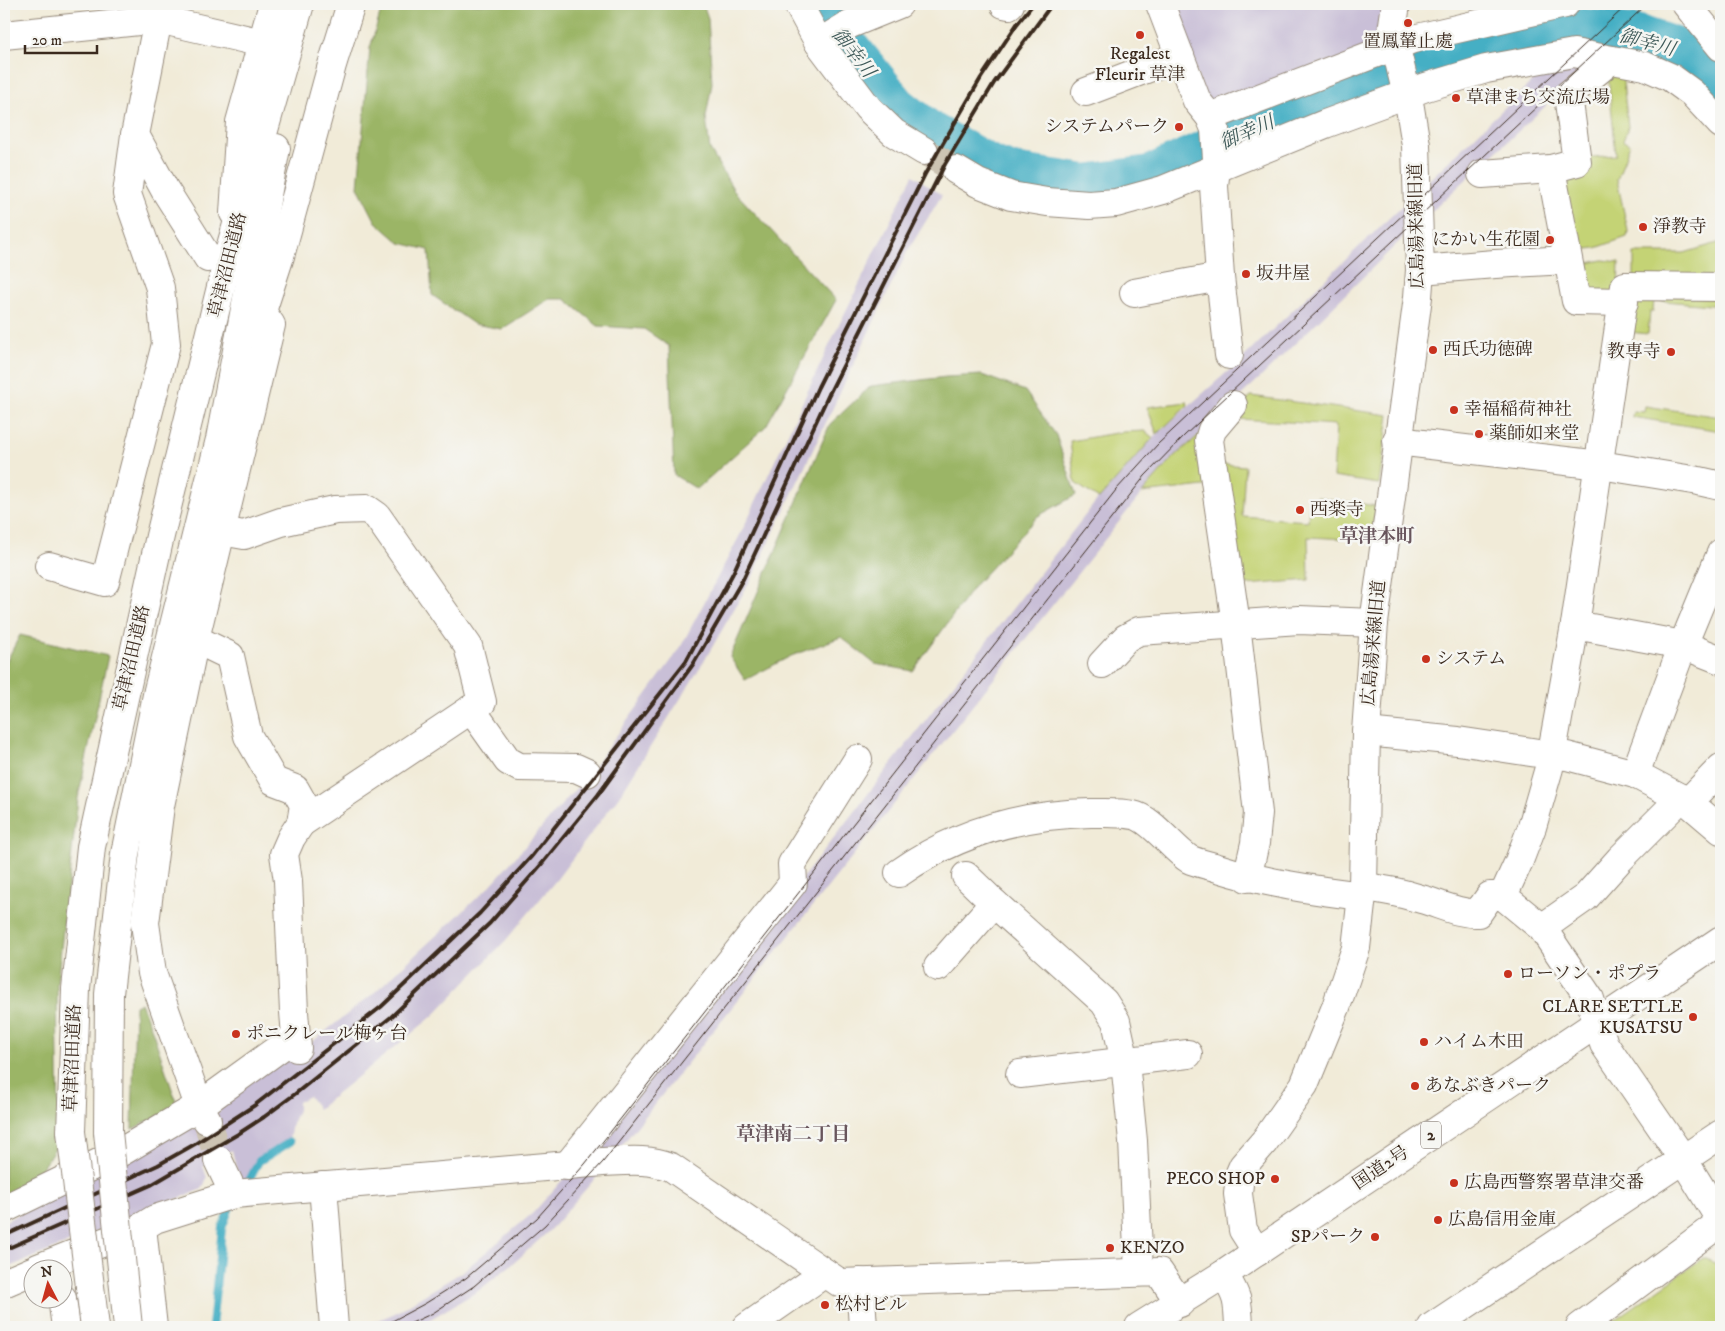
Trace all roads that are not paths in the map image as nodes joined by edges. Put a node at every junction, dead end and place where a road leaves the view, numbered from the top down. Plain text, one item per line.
1 (272, 4) edge
2 (301, 4) edge
3 (351, 4) edge
4 (798, 4) edge
5 (899, 4) edge
6 (1004, 4) edge
7 (1010, 4) edge
8 (1160, 4) edge
9 (1396, 4) edge
10 (1564, 4) edge
11 (1686, 4) edge
12 (159, 12) edge
13 (4, 35) edge
14 (831, 36) junction
15 (262, 43) junction
16 (1721, 47) edge
17 (1397, 49) junction
18 (1180, 56) junction
19 (1611, 60) junction
20 (1406, 89) junction
21 (1086, 92) dead end
22 (1211, 119) junction
23 (1721, 124) edge
24 (135, 135) junction
25 (924, 151) tunnel mouth
26 (1217, 164) junction
27 (1551, 169) junction
28 (956, 170) tunnel mouth
29 (1482, 174) dead end
30 (232, 242) junction
31 (208, 258) dead end
32 (1567, 260) junction
33 (1420, 270) junction
34 (1220, 277) junction
35 (1721, 287) edge
36 (1134, 293) dead end
37 (1624, 302) junction
38 (266, 318) dead end
39 (1230, 355) dead end
40 (1233, 405) dead end
41 (220, 438) junction
42 (1398, 441) junction
43 (1600, 465) junction
44 (1721, 486) edge
45 (221, 531) junction
46 (1721, 553) edge
47 (49, 566) dead end
48 (1374, 623) junction
49 (1236, 624) junction
50 (1575, 625) junction
51 (195, 639) junction
52 (1683, 645) junction
53 (1721, 660) edge
54 (1102, 664) dead end
55 (471, 709) junction
56 (1366, 732) junction
57 (1551, 756) junction
58 (858, 759) dead end
59 (1721, 768) edge
60 (587, 773) dead end
61 (1635, 774) junction
62 (1685, 800) junction
63 (301, 823) junction
64 (1721, 830) edge
65 (899, 873) dead end
66 (966, 876) dead end
67 (1248, 878) junction
68 (1363, 892) junction
69 (1503, 896) junction
70 (994, 903) junction
71 (1542, 928) junction
72 (1721, 940) edge
73 (938, 966) dead end
74 (1597, 1022) junction
75 (1188, 1054) dead end
76 (1125, 1062) junction
77 (1020, 1074) dead end
78 (203, 1113) junction
79 (1721, 1134) edge
80 (1683, 1159) junction
81 (218, 1160) tunnel mouth
82 (567, 1166) junction
83 (323, 1186) junction
84 (234, 1194) junction
85 (4, 1209) edge
86 (1721, 1222) edge
87 (142, 1226) junction
88 (1257, 1252) junction
89 (69, 1258) edge
90 (1139, 1272) junction
91 (825, 1273) junction
92 (1224, 1274) junction
93 (22, 1275) edge
94 (860, 1282) junction
95 (4, 1283) edge
96 (1180, 1303) junction
97 (63, 1308) edge
98 (66, 1327) edge
99 (95, 1327) edge
100 (128, 1327) edge
101 (153, 1327) edge
102 (334, 1327) edge
103 (747, 1327) edge
104 (863, 1327) edge
105 (1139, 1327) edge
106 (1239, 1327) edge
107 (1432, 1327) edge
108 (1580, 1327) edge

1 - 15 main road
2 - 30 main road, 草津沼田道路
2 - 41 main road, 草津沼田道路
3 - 41 main road
4 - 14 main road
5 - 14 main road
6 - 7 main road
8 - 18 main road
9 - 17 main road, 広島湯来線旧道
10 - 17 main road
11 - 16 main road
12 - 13 main road
12 - 15 main road
12 - 24 main road
14 - 25 main road
15 - 30 main road
17 - 20 main road, 広島湯来線旧道
17 - 22 main road
18 - 21 main road
18 - 22 main road
19 - 20 main road
19 - 23 main road
19 - 27 main road
20 - 26 main road
20 - 33 main road, 広島湯来線旧道
22 - 26 main road
24 - 31 main road
24 - 47 main road
26 - 28 main road
26 - 34 main road
27 - 29 main road
27 - 32 main road
30 - 99 main road, 草津沼田道路, bridge
32 - 33 main road
32 - 37 main road
33 - 42 main road, 広島湯来線旧道
34 - 36 main road
34 - 39 main road
35 - 37 main road
37 - 43 main road
38 - 45 main road
40 - 49 main road
41 - 100 main road, 草津沼田道路, bridge
42 - 43 main road
42 - 48 main road, 広島湯来線旧道
43 - 44 main road
43 - 50 main road
45 - 51 main road
45 - 55 main road
46 - 52 main road
48 - 49 main road
48 - 56 main road, 広島湯来線旧道
49 - 54 main road
49 - 67 main road
50 - 52 main road
50 - 57 main road
51 - 63 main road
51 - 78 main road
52 - 53 main road
52 - 61 main road
55 - 60 main road
55 - 63 main road
56 - 57 main road
56 - 68 main road, 広島湯来線旧道
57 - 61 main road
57 - 69 main road
58 - 82 main road
59 - 62 main road
61 - 62 main road
62 - 64 main road
62 - 71 main road
63 - 78 main road
65 - 67 main road
66 - 70 main road
67 - 68 main road
68 - 69 main road
68 - 88 main road, 広島湯来線旧道
69 - 71 main road
70 - 73 main road
70 - 76 main road
71 - 74 main road
72 - 74 main road, 国道2号 / 2
74 - 80 main road
74 - 88 main road, 国道2号 / 2
75 - 76 main road
76 - 77 main road
76 - 90 main road
78 - 85 main road
79 - 80 main road
80 - 86 main road
80 - 107 main road
81 - 84 main road
82 - 83 main road
82 - 91 main road
83 - 84 main road
83 - 102 main road
84 - 87 main road
86 - 108 main road
87 - 89 main road
87 - 101 main road
88 - 92 main road, 国道2号 / 2
90 - 94 main road
90 - 96 main road
91 - 94 main road
91 - 103 main road
92 - 96 main road, 国道2号 / 2
92 - 106 main road
93 - 95 main road
94 - 104 main road
96 - 105 main road, 国道2号 / 2
97 - 98 main road

